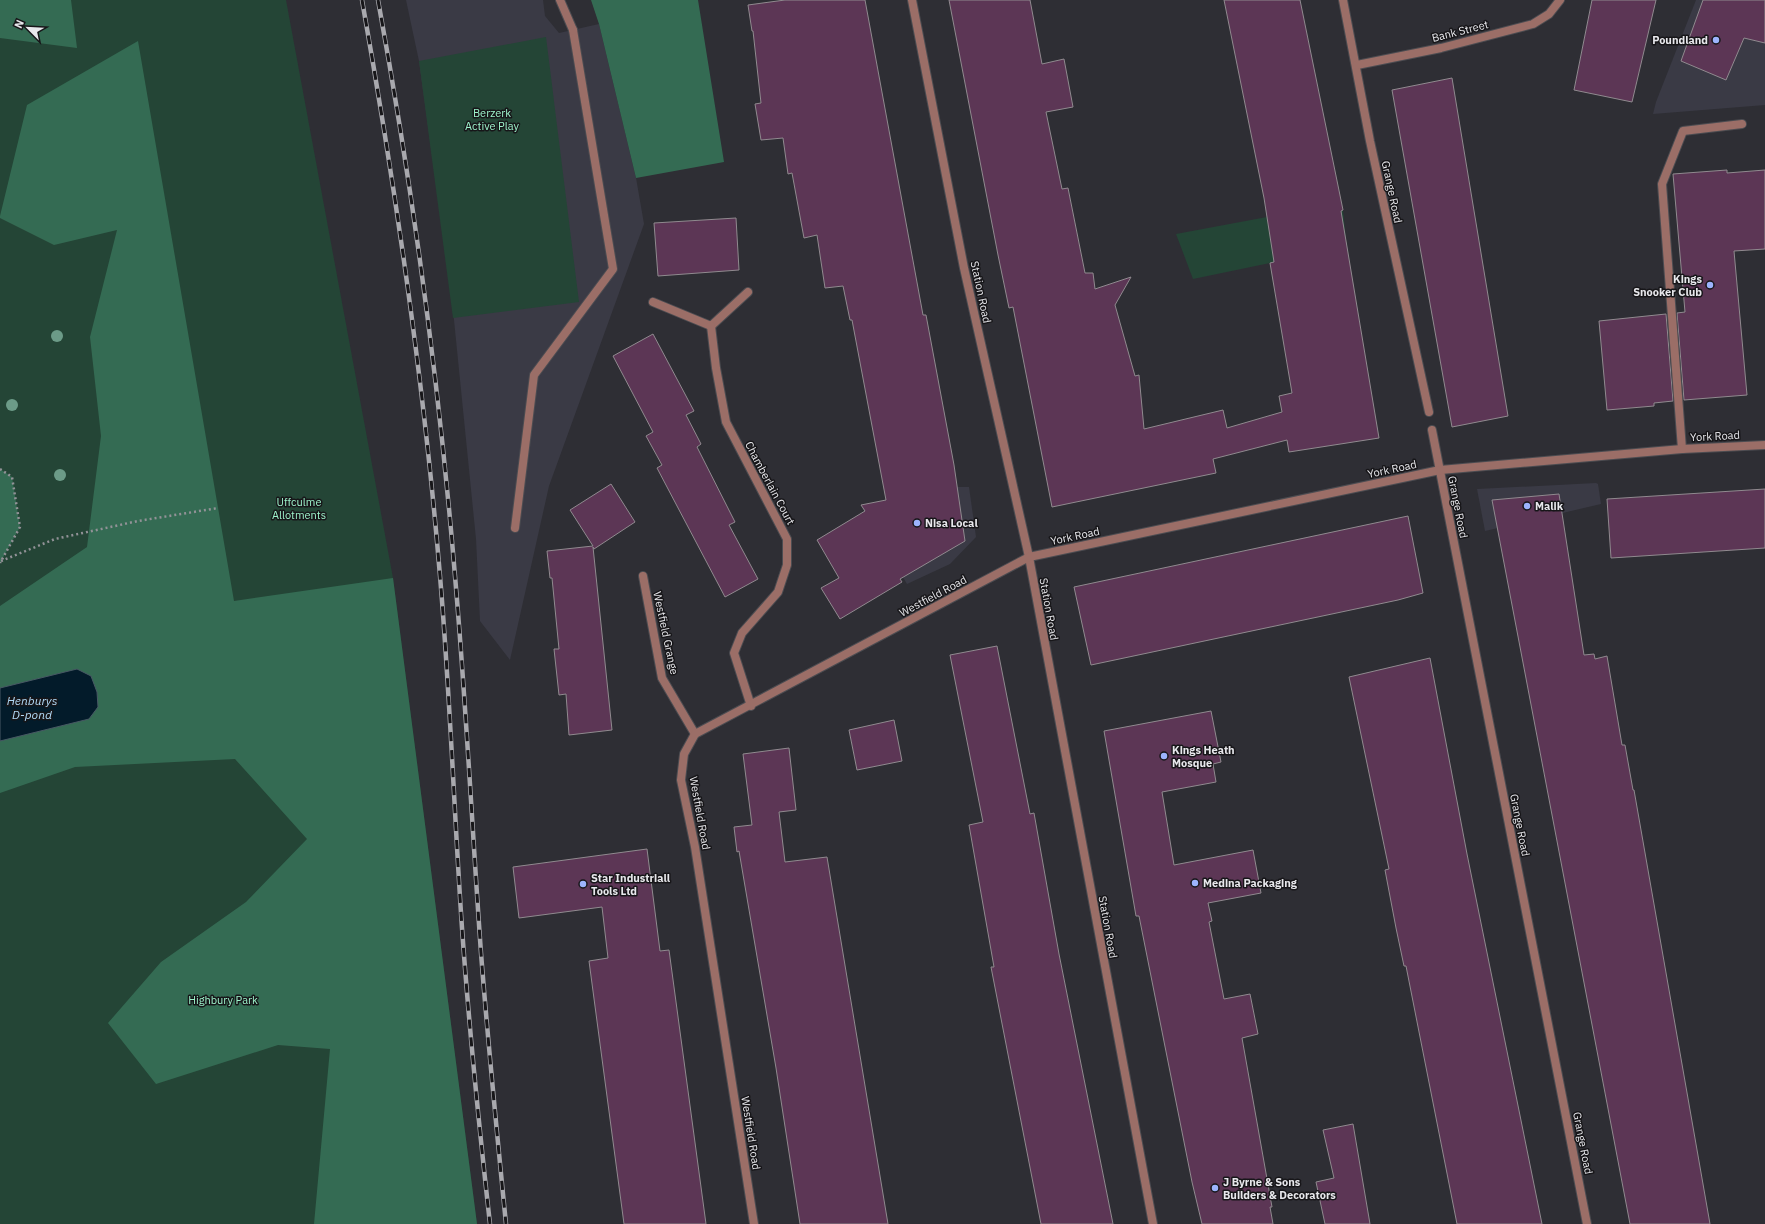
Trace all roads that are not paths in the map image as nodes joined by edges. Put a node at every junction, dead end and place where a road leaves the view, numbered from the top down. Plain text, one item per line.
1 (560, 0) edge
2 (912, 0) edge
3 (1343, 0) edge
4 (1560, 0) edge
5 (1357, 65) junction
6 (1742, 124) dead end
7 (748, 292) dead end
8 (653, 302) dead end
9 (711, 326) junction
10 (1429, 412) dead end
11 (1432, 430) dead end
12 (1765, 445) edge
13 (1682, 449) junction
14 (1440, 470) junction
15 (515, 528) dead end
16 (1029, 558) junction
17 (643, 576) dead end
18 (751, 706) junction
19 (695, 734) junction
20 (754, 1224) edge
21 (1154, 1224) edge
22 (1588, 1224) edge

1 - 15 street
2 - 16 street, Station Road
3 - 5 street, Grange Road
4 - 5 street, Bank Street
5 - 10 street, Grange Road
6 - 13 street
7 - 9 street
8 - 9 street
9 - 18 street, Chamberlain Court
11 - 14 street, Grange Road
12 - 13 street, York Road
13 - 14 street, York Road
14 - 16 street, York Road
14 - 22 street, Grange Road
16 - 18 street, Westfield Road
16 - 21 street, Station Road
17 - 19 street, Westfield Grange
18 - 19 street, Westfield Road
19 - 20 street, Westfield Road

